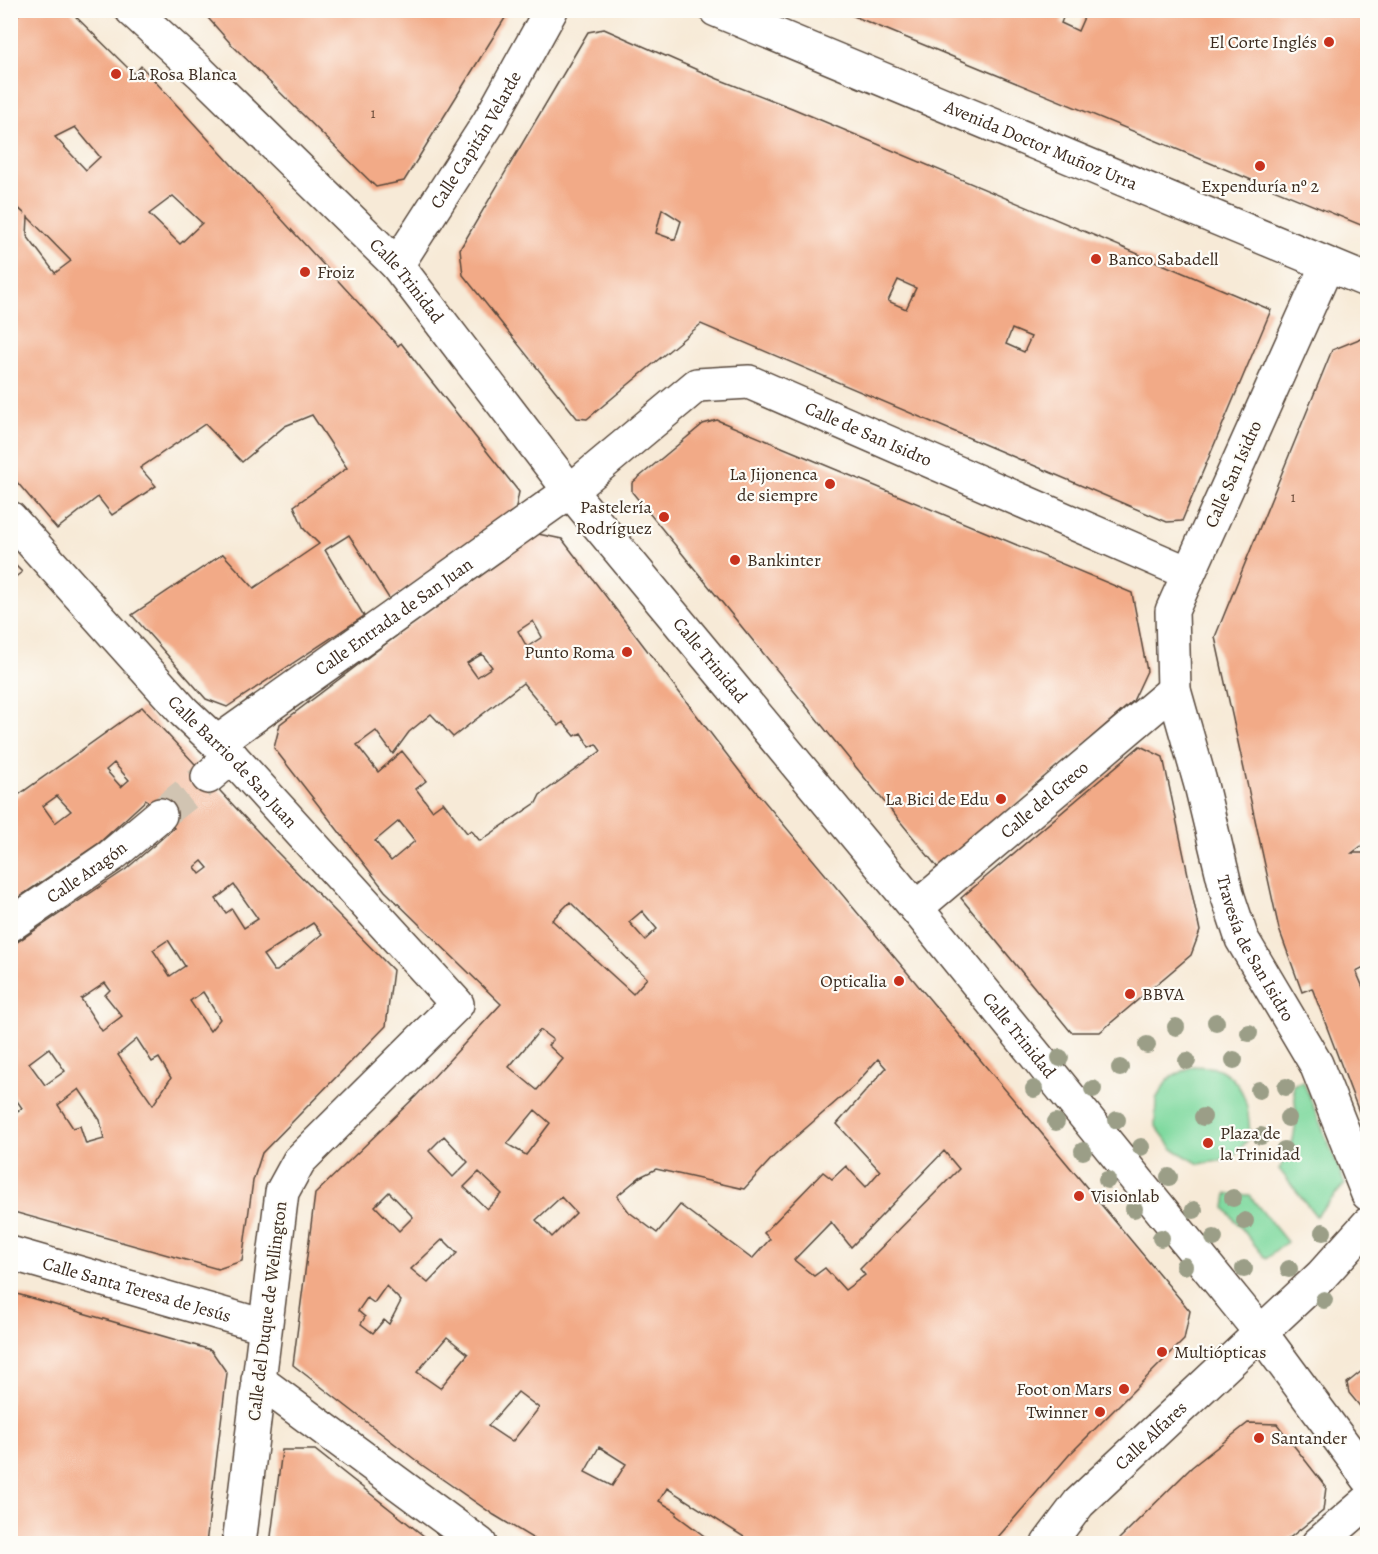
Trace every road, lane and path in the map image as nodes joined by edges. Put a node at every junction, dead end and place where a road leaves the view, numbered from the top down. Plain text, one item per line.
1 (132, 10) edge
2 (551, 10) edge
3 (716, 10) edge
4 (1327, 265) junction
5 (397, 266) junction
6 (1368, 281) edge
7 (570, 491) junction
8 (10, 518) edge
9 (1188, 573) junction
10 (1174, 690) junction
11 (225, 749) junction
12 (208, 777) tunnel mouth
13 (160, 815) tunnel mouth
14 (916, 908) junction
15 (10, 925) edge
16 (457, 1004) joint
17 (1368, 1194) edge
18 (1368, 1224) edge
19 (10, 1252) edge
20 (264, 1326) junction
21 (1262, 1333) junction
22 (258, 1380) junction
23 (1368, 1478) edge
24 (1358, 1509) edge
25 (239, 1544) edge
26 (480, 1544) edge
27 (1048, 1544) edge
28 (1318, 1544) edge

1 - 5 street, Calle Trinidad
2 - 5 street, Calle Capitán Velarde
3 - 4 street, Avenida Doctor Muñoz Urra
4 - 6 street, Avenida Doctor Muñoz Urra
4 - 9 street, Calle San Isidro
5 - 7 street, Calle Trinidad
7 - 9 street, Calle de San Isidro
7 - 11 street, Calle Entrada de San Juan
7 - 14 street, Calle Trinidad
8 - 11 street, Calle Barrio de San Juan
9 - 10 street, Calle San Isidro
10 - 14 street, Calle del Greco
10 - 17 street, Travesía de San Isidro
11 - 12 street
11 - 16 street, Calle Barrio de San Juan
13 - 15 street, Calle Aragón
14 - 21 street, Calle Trinidad
16 - 20 street, Calle del Duque de Wellington
18 - 21 street, Calle Alfares
19 - 20 street, Calle Santa Teresa de Jesús
20 - 22 street, Calle del Duque de Wellington
21 - 23 street, Calle Trinidad
21 - 27 street, Calle Alfares
22 - 25 street, Calle del Duque de Wellington
22 - 26 street
24 - 28 street

